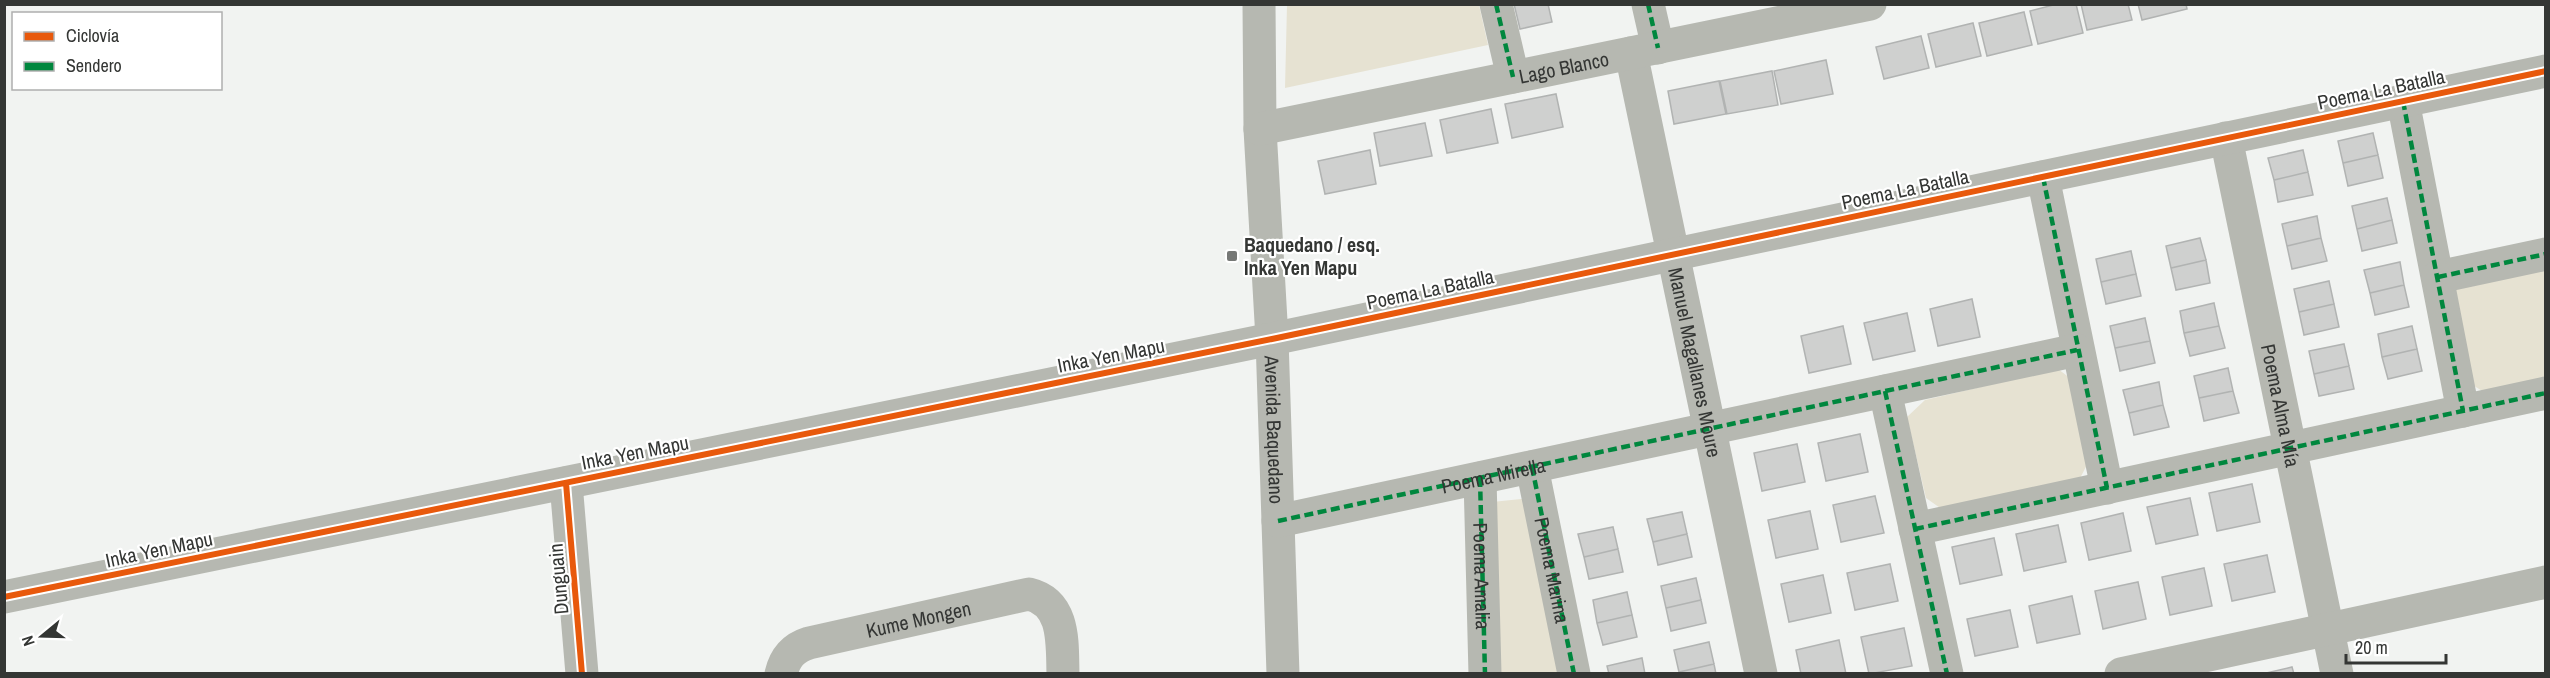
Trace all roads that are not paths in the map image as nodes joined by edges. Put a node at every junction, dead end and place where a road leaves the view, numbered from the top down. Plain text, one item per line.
1 (1259, 4) edge
2 (1496, 4) edge
3 (1648, 4) edge
4 (1849, 7) edge
5 (1644, 50) junction
6 (2546, 71) edge
7 (1513, 77) junction
8 (2403, 101) junction
9 (1260, 129) junction
10 (2226, 138) junction
11 (2043, 177) junction
12 (2546, 254) edge
13 (1673, 255) junction
14 (2438, 277) junction
15 (1272, 339) junction
16 (2078, 350) junction
17 (1884, 391) junction
18 (2546, 393) edge
19 (2463, 411) junction
20 (1709, 429) junction
21 (2290, 449) junction
22 (1532, 467) junction
23 (1480, 478) junction
24 (566, 483) junction
25 (2107, 488) junction
26 (1278, 521) junction
27 (1915, 529) junction
28 (2546, 582) edge
29 (4, 597) edge
30 (2328, 630) junction
31 (784, 664) edge
32 (582, 674) edge
33 (1063, 674) edge
34 (1283, 674) edge
35 (1485, 674) edge
36 (1574, 674) edge
37 (1761, 674) edge
38 (1947, 674) edge
39 (2121, 674) edge
40 (2337, 674) edge

1 - 9 street, Avenida Baquedano
2 - 7 street
3 - 5 street, Manuel Magallanes Moure
4 - 5 street, Lago Blanco
5 - 7 street, Lago Blanco
5 - 13 street, Manuel Magallanes Moure
6 - 8 street, Poema La Batalla
7 - 9 street, Lago Blanco
8 - 10 street, Poema La Batalla
8 - 14 street
9 - 15 street, Avenida Baquedano
10 - 11 street, Poema La Batalla
10 - 21 street, Poema Alma Mía
11 - 13 street, Poema La Batalla
11 - 16 street
12 - 14 street
13 - 15 street, Poema La Batalla
13 - 20 street, Manuel Magallanes Moure
14 - 19 street
15 - 24 street, Inka Yen Mapu
15 - 26 street, Avenida Baquedano
16 - 17 street, Poema Mirella
16 - 25 street
17 - 20 street, Poema Mirella
17 - 27 street
18 - 19 street
19 - 21 street
20 - 22 street, Poema Mirella
20 - 37 street, Manuel Magallanes Moure
21 - 25 street
21 - 30 street, Poema Alma Mía
22 - 23 street, Poema Mirella
22 - 36 street, Poema Marina
23 - 26 street, Poema Mirella
23 - 35 street, Poema Amalia
24 - 29 street, Inka Yen Mapu
24 - 32 street, Dunguain
25 - 27 street
26 - 34 street, Avenida Baquedano
27 - 38 street
28 - 30 street
30 - 39 street
30 - 40 street, Poema Alma Mía
31 - 33 street, Kume Mongen

